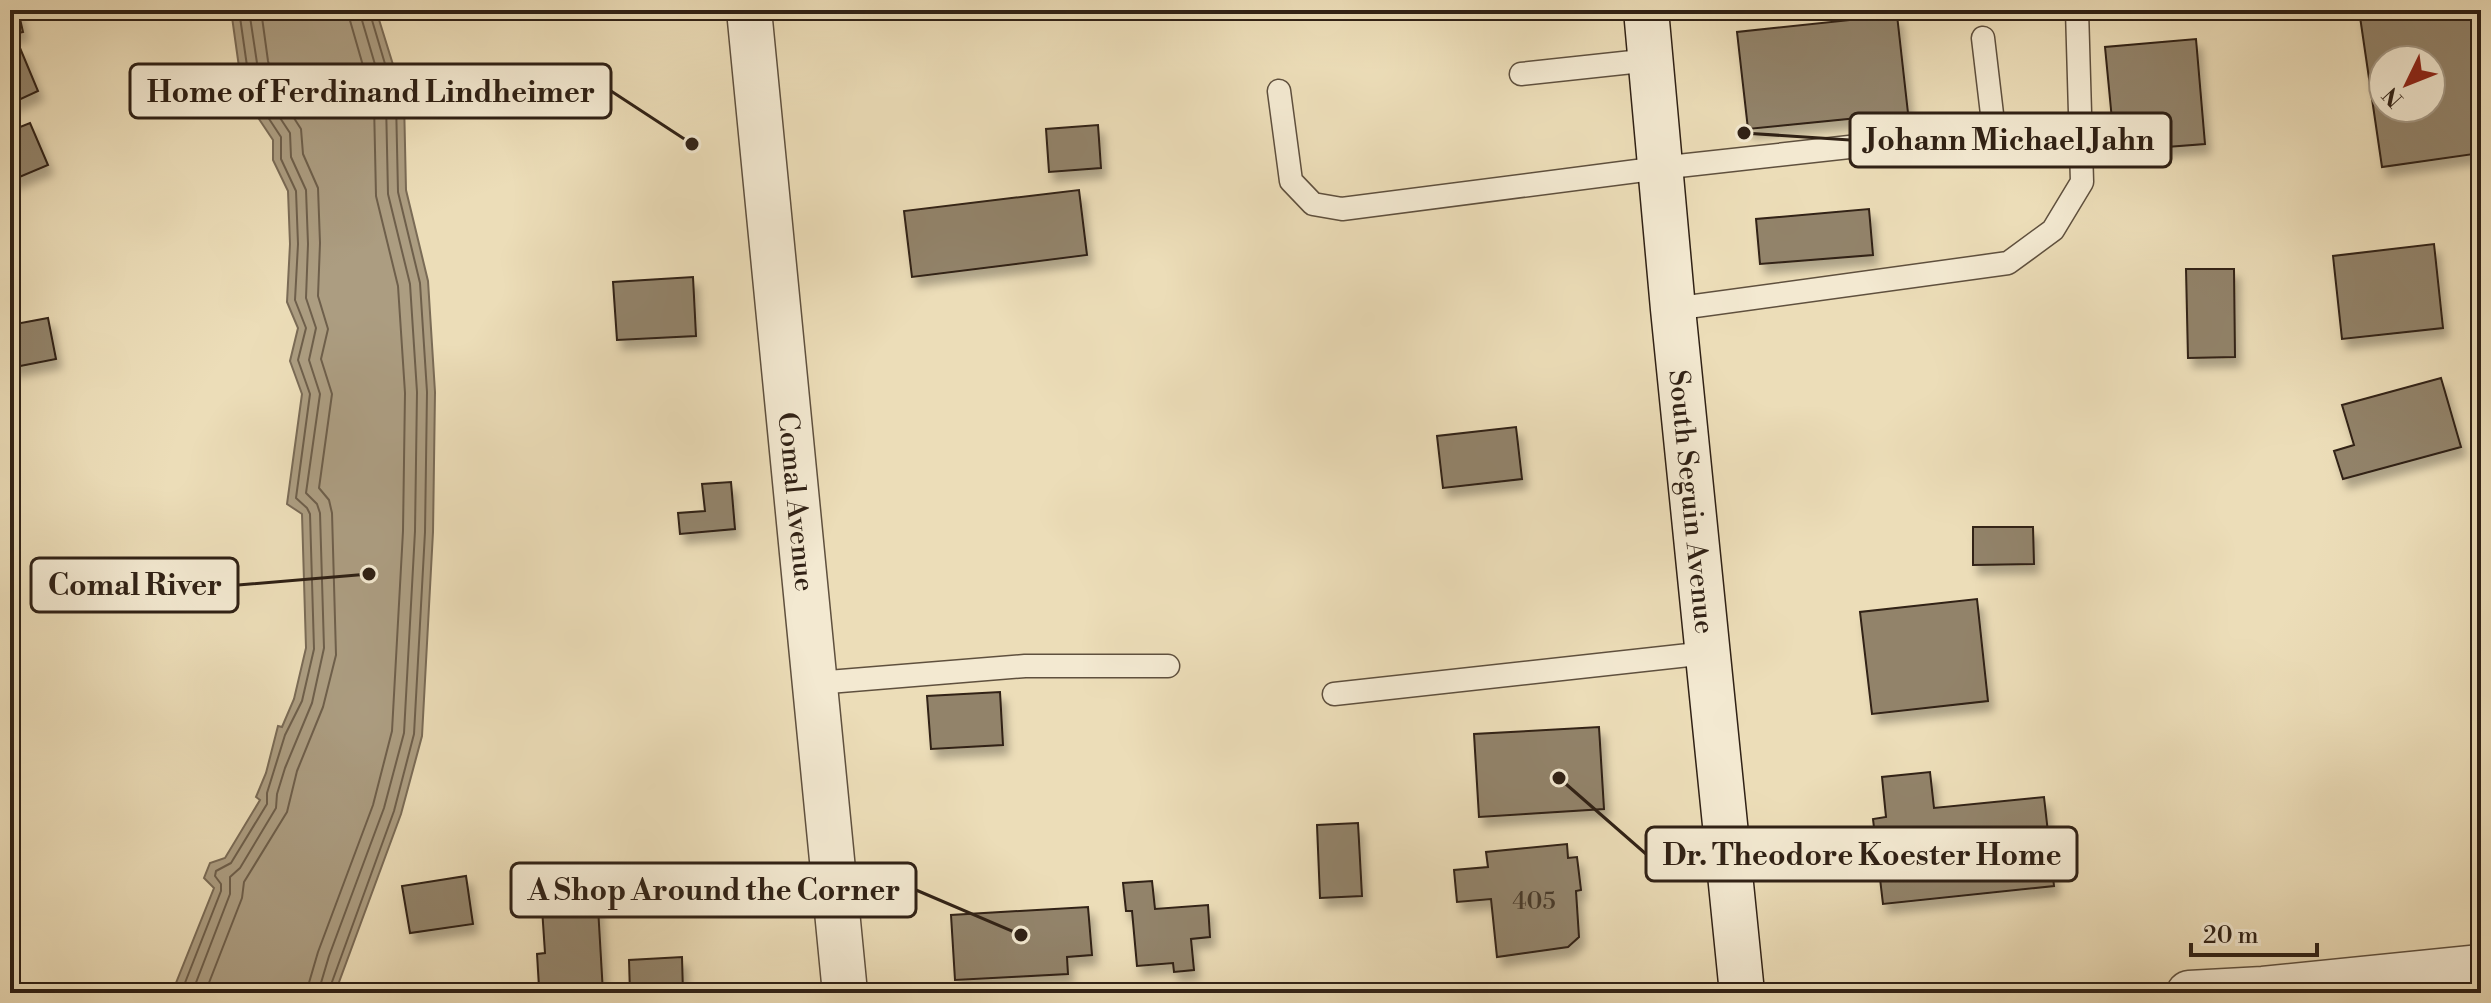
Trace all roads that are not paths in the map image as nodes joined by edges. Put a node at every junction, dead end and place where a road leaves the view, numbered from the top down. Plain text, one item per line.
1 (749, 10) edge
2 (2077, 10) edge
3 (1655, 11) edge
4 (1983, 38) dead end
5 (1651, 60) junction
6 (1521, 74) dead end
7 (1279, 91) dead end
8 (1660, 168) junction
9 (1673, 309) junction
10 (1707, 653) junction
11 (1168, 666) dead end
12 (816, 683) junction
13 (1334, 694) dead end
14 (2481, 967) edge
15 (845, 993) edge
16 (1742, 993) edge
17 (2189, 993) edge

1 - 12 street, Comal Avenue
2 - 9 lane
3 - 5 street, South Seguin Avenue
4 - 8 lane
5 - 6 lane
5 - 8 street, South Seguin Avenue
7 - 8 lane
8 - 9 street, South Seguin Avenue
9 - 10 street, South Seguin Avenue
10 - 13 lane
10 - 16 street, South Seguin Avenue
11 - 12 lane
12 - 15 street, Comal Avenue
14 - 17 street

